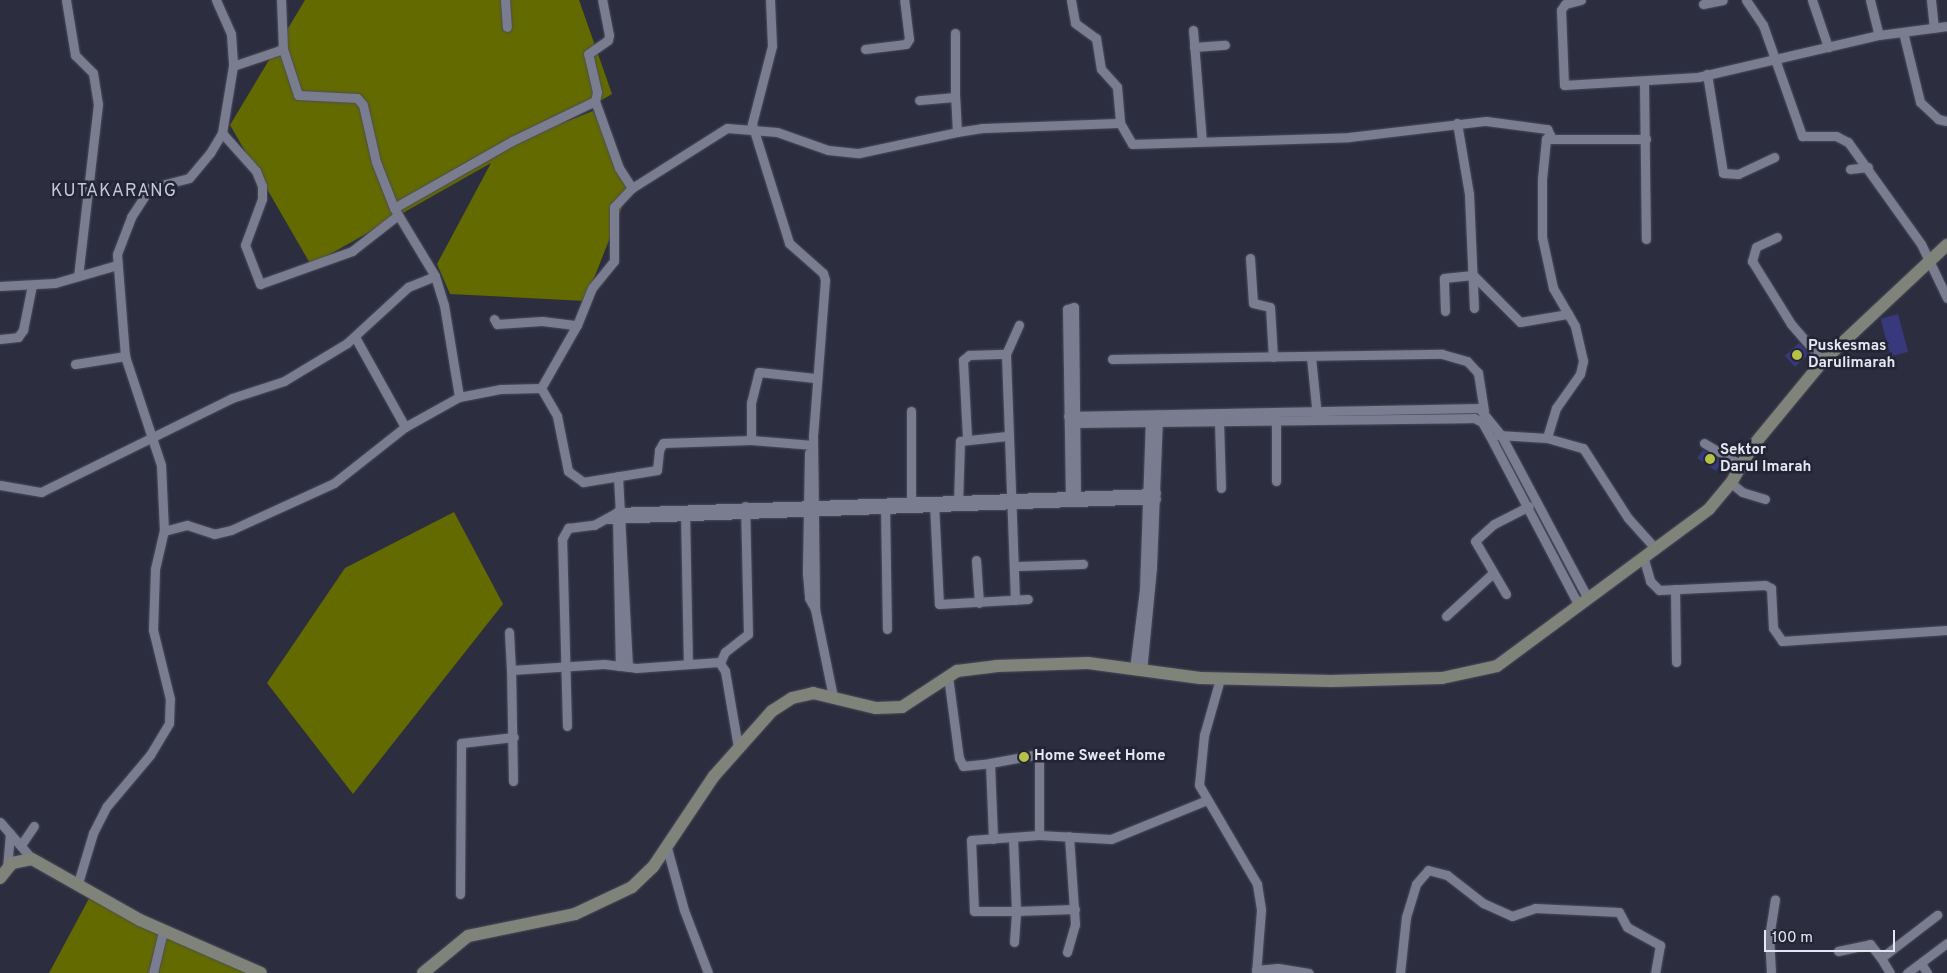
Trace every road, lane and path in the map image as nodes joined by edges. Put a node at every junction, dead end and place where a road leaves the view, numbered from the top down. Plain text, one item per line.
1 (66, 0) edge
2 (216, 0) edge
3 (282, 0) edge
4 (505, 0) edge
5 (602, 0) edge
6 (770, 0) edge
7 (904, 0) edge
8 (1071, 0) edge
9 (1581, 0) edge
10 (1723, 0) edge
11 (1746, 0) edge
12 (1812, 0) edge
13 (1870, 0) edge
14 (1931, 0) edge
15 (1703, 4) dead end
16 (1947, 26) edge
17 (507, 27) dead end
18 (1934, 28) junction
19 (1193, 30) dead end
20 (1903, 32) junction
21 (955, 34) dead end
22 (1879, 35) junction
23 (1225, 45) dead end
24 (1194, 47) junction
25 (1828, 47) junction
26 (283, 49) junction
27 (865, 49) dead end
28 (1772, 61) junction
29 (233, 66) junction
30 (1707, 74) junction
31 (1644, 82) junction
32 (955, 97) junction
33 (919, 100) dead end
34 (595, 101) junction
35 (1947, 121) edge
36 (1120, 123) junction
37 (1457, 123) junction
38 (756, 132) junction
39 (957, 132) junction
40 (222, 133) junction
41 (1546, 139) junction
42 (1646, 139) junction
43 (1202, 141) junction
44 (1774, 157) dead end
45 (1868, 167) junction
46 (1850, 169) dead end
47 (632, 188) junction
48 (396, 212) junction
49 (1776, 237) dead end
50 (1646, 239) dead end
51 (1947, 244) edge
52 (1250, 258) dead end
53 (1930, 261) junction
54 (116, 265) junction
55 (1473, 275) junction
56 (78, 276) junction
57 (435, 276) junction
58 (32, 285) junction
59 (0, 286) edge
60 (1947, 298) edge
61 (1474, 308) dead end
62 (1445, 311) dead end
63 (1568, 314) junction
64 (494, 319) dead end
65 (577, 325) junction
66 (1019, 325) dead end
67 (356, 337) junction
68 (0, 339) edge
69 (1006, 354) junction
70 (125, 356) junction
71 (1273, 357) junction
72 (1311, 357) junction
73 (1112, 359) dead end
74 (1823, 361) junction
75 (75, 364) dead end
76 (815, 378) junction
77 (541, 388) junction
78 (459, 397) junction
79 (911, 411) dead end
80 (1484, 411) junction
81 (1317, 415) junction
82 (1154, 418) junction
83 (1072, 419) junction
84 (1276, 420) junction
85 (1219, 421) junction
86 (405, 427) junction
87 (1501, 435) junction
88 (1007, 436) junction
89 (967, 437) junction
90 (1490, 437) junction
91 (1547, 438) junction
92 (153, 439) junction
93 (751, 440) junction
94 (1704, 443) dead end
95 (813, 445) junction
96 (1741, 466) junction
97 (618, 476) junction
98 (1276, 480) dead end
99 (1731, 483) junction
100 (0, 485) edge
101 (1220, 488) dead end
102 (1152, 496) junction
103 (1073, 499) junction
104 (1765, 499) dead end
105 (1009, 502) junction
106 (911, 504) junction
107 (934, 504) junction
108 (958, 504) junction
109 (885, 505) junction
110 (811, 506) junction
111 (1529, 506) junction
112 (745, 508) junction
113 (685, 512) junction
114 (618, 517) junction
115 (164, 531) junction
116 (1654, 547) junction
117 (1643, 556) junction
118 (976, 560) dead end
119 (1082, 564) dead end
120 (1015, 566) junction
121 (1492, 574) junction
122 (1675, 589) junction
123 (1506, 594) dead end
124 (1028, 599) dead end
125 (1014, 600) junction
126 (1582, 600) junction
127 (979, 603) junction
128 (1446, 616) dead end
129 (887, 629) dead end
130 (1947, 630) edge
131 (509, 632) dead end
132 (688, 662) junction
133 (1676, 662) dead end
134 (720, 663) junction
135 (565, 665) junction
136 (624, 667) junction
137 (511, 670) junction
138 (1138, 670) junction
139 (948, 676) junction
140 (1220, 679) junction
141 (833, 697) junction
142 (567, 726) dead end
143 (514, 737) junction
144 (738, 748) junction
145 (990, 763) junction
146 (514, 781) dead end
147 (1207, 800) junction
148 (0, 822) edge
149 (34, 826) dead end
150 (10, 833) junction
151 (1039, 835) junction
152 (1069, 836) junction
153 (1013, 838) junction
154 (993, 839) junction
155 (22, 845) junction
156 (667, 848) junction
157 (32, 859) junction
158 (3, 873) edge
159 (78, 883) junction
160 (460, 894) dead end
161 (1775, 899) dead end
162 (1075, 909) junction
163 (1016, 911) junction
164 (1937, 915) dead end
165 (163, 931) junction
166 (1014, 942) dead end
167 (1947, 943) edge
168 (1067, 952) dead end
169 (1838, 952) dead end
170 (1881, 958) junction
171 (1921, 963) junction
172 (1256, 972) edge
173 (153, 973) edge
174 (261, 973) edge
175 (423, 973) edge
176 (708, 973) edge
177 (1309, 973) edge
178 (1400, 973) edge
179 (1655, 973) edge
180 (1771, 973) edge
181 (1890, 973) edge
182 (1907, 973) edge
183 (1927, 973) edge

1 - 56 street
2 - 29 street
3 - 26 street
4 - 17 street
5 - 34 street
6 - 38 street
7 - 27 street
8 - 36 street
9 - 31 street
10 - 15 street
11 - 28 street
12 - 25 street
13 - 22 street
14 - 18 street
16 - 18 street
18 - 20 street
19 - 24 street
20 - 22 street
20 - 35 street
21 - 32 street
22 - 25 street
23 - 24 street
24 - 43 street
25 - 28 street
26 - 29 street
26 - 48 street
28 - 30 street
28 - 45 street
29 - 40 street
30 - 31 street
30 - 44 street
31 - 42 street
32 - 33 street
32 - 39 street
34 - 47 street
34 - 48 street
36 - 39 street
36 - 43 street
37 - 41 street
37 - 43 street
37 - 55 street
38 - 39 street
38 - 47 street
38 - 76 street
40 - 48 street
40 - 54 street
41 - 42 street
41 - 63 street
42 - 50 street
45 - 46 street
45 - 53 street
47 - 65 street
48 - 57 street
49 - 74 street
51 - 53 main road
52 - 71 street
53 - 60 street
53 - 74 main road
54 - 56 street
54 - 70 street
55 - 61 street
55 - 62 street
55 - 63 street
56 - 58 street
57 - 67 street
57 - 78 street
58 - 59 street
58 - 68 street
63 - 91 street
64 - 65 street
65 - 77 street
66 - 69 street
67 - 86 street
67 - 92 street
69 - 88 street
69 - 89 street
70 - 75 street
70 - 92 street
71 - 72 street
71 - 73 street
72 - 80 street
72 - 81 street
74 - 96 main road
76 - 93 street
76 - 95 street
77 - 78 street
77 - 97 street
78 - 86 street
79 - 106 street
80 - 81 street
80 - 87 street
81 - 82 street
81 - 84 street
81 - 90 street
82 - 83 street
82 - 85 street
82 - 102 street
83 - 83 street
83 - 103 street
84 - 85 street
84 - 98 street
85 - 101 street
86 - 115 street
87 - 90 street
87 - 91 street
87 - 126 street
88 - 89 street
88 - 105 street
89 - 108 street
90 - 111 street
91 - 116 street
92 - 100 street
92 - 115 street
93 - 95 street
93 - 97 street
94 - 96 street
95 - 110 street
96 - 99 main road
97 - 114 street
99 - 104 street
99 - 116 main road
102 - 103 street
102 - 138 street
103 - 105 street
105 - 108 street
105 - 120 street
106 - 107 street
106 - 109 street
107 - 108 street
107 - 127 street
109 - 110 street
109 - 129 street
110 - 112 street
110 - 141 street
111 - 121 street
111 - 126 street
112 - 113 street
112 - 134 street
113 - 114 street
113 - 132 street
114 - 135 street
114 - 136 street
115 - 159 street
116 - 117 main road
117 - 122 street
117 - 126 main road
118 - 127 street
119 - 120 street
120 - 125 street
121 - 123 street
121 - 128 street
122 - 130 street
122 - 133 street
124 - 125 street
125 - 127 street
126 - 140 main road
131 - 137 street
132 - 134 street
132 - 136 street
134 - 144 street
135 - 136 street
135 - 137 street
135 - 142 street
137 - 143 street
138 - 139 main road
138 - 140 main road
139 - 141 main road
139 - 145 street
140 - 147 street
141 - 144 main road
143 - 146 street
143 - 160 street
144 - 156 main road
145 - 151 street
145 - 154 street
147 - 152 street
147 - 172 street
148 - 150 street
149 - 155 street
150 - 155 street
150 - 158 street
151 - 152 street
151 - 153 street
152 - 162 street
153 - 154 street
153 - 163 street
154 - 163 street
155 - 157 street
156 - 175 main road
156 - 176 street
157 - 158 main road
157 - 159 main road
159 - 165 main road
161 - 180 street
162 - 163 street
162 - 168 street
163 - 166 street
164 - 170 street
165 - 173 street
165 - 174 main road
167 - 171 street
169 - 170 street
170 - 181 street
171 - 182 street
171 - 183 street
172 - 177 street
178 - 179 street

